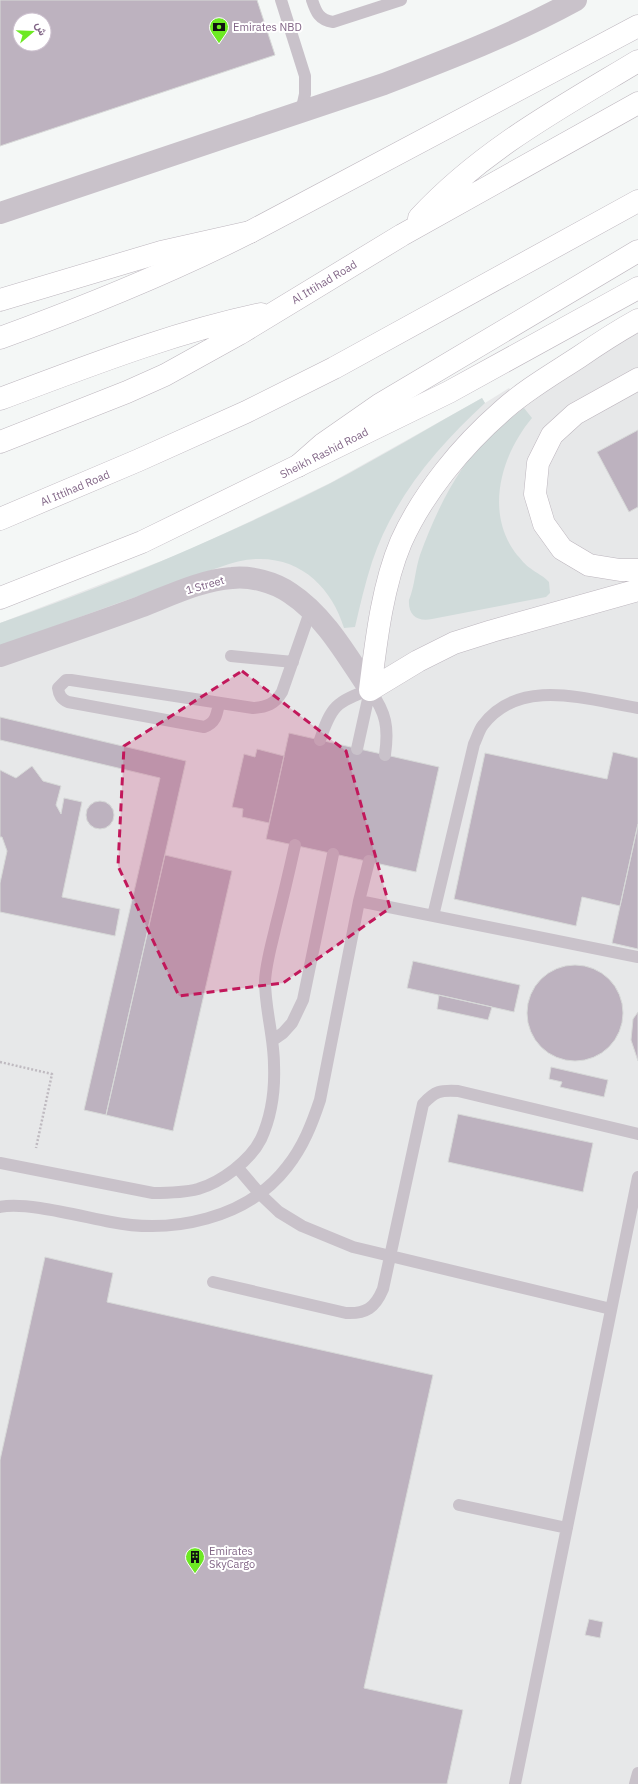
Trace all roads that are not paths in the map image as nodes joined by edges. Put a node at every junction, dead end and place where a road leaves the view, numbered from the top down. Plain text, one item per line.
1 (281, 0) edge
2 (312, 0) edge
3 (400, 0) edge
4 (576, 0) edge
5 (638, 26) edge
6 (638, 61) edge
7 (638, 103) edge
8 (301, 112) junction
9 (638, 201) edge
10 (0, 213) edge
11 (250, 232) junction
12 (402, 235) junction
13 (638, 251) edge
14 (638, 288) edge
15 (0, 300) edge
16 (274, 312) junction
17 (638, 320) edge
18 (0, 338) edge
19 (638, 379) edge
20 (0, 399) edge
21 (0, 442) edge
22 (298, 466) junction
23 (0, 518) edge
24 (638, 570) edge
25 (638, 590) edge
26 (0, 598) edge
27 (311, 609) junction
28 (0, 656) edge
29 (231, 656) dead end
30 (293, 662) junction
31 (370, 690) junction
32 (219, 703) junction
33 (638, 708) edge
34 (320, 740) dead end
35 (357, 748) dead end
36 (385, 755) dead end
37 (295, 845) dead end
38 (333, 854) dead end
39 (369, 862) dead end
40 (359, 901) junction
41 (433, 916) junction
42 (638, 957) edge
43 (273, 1040) junction
44 (638, 1134) edge
45 (0, 1163) edge
46 (237, 1167) junction
47 (638, 1177) edge
48 (260, 1194) junction
49 (0, 1207) edge
50 (390, 1256) junction
51 (213, 1282) dead end
52 (611, 1309) junction
53 (459, 1505) dead end
54 (567, 1528) junction
55 (638, 1772) edge
56 (515, 1784) edge
57 (636, 1784) edge

1 - 8 lane
2 - 3 lane
4 - 8 street
5 - 11 main road
6 - 12 main road
7 - 12 main road, Al Ittihad Road
8 - 10 street
9 - 23 main road, Al Ittihad Road
11 - 15 main road
11 - 18 main road
12 - 16 main road, Al Ittihad Road
13 - 22 main road
14 - 22 main road, Sheikh Rashid Road
16 - 20 main road
16 - 21 main road, Al Ittihad Road
17 - 31 main road
19 - 24 main road
22 - 26 main road, Sheikh Rashid Road
25 - 31 main road
27 - 28 street, 1 Street
27 - 30 lane
27 - 31 street, 1 Street
29 - 30 lane
30 - 32 lane
31 - 34 lane
31 - 35 lane
31 - 36 lane
32 - 32 lane
33 - 41 lane
37 - 43 lane
38 - 43 lane
39 - 40 lane
40 - 41 lane
40 - 48 lane
41 - 42 lane
43 - 46 lane
44 - 50 lane
45 - 46 lane
46 - 48 lane
47 - 52 lane
48 - 49 lane
48 - 50 lane
50 - 51 lane
50 - 52 lane
52 - 54 lane
53 - 54 lane
54 - 56 lane
55 - 57 lane

